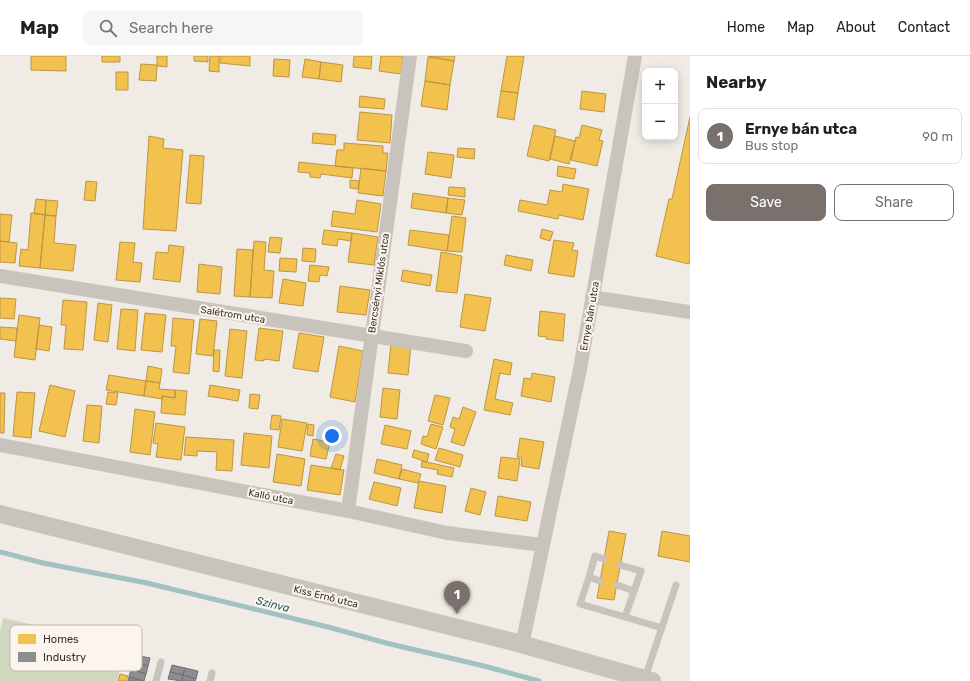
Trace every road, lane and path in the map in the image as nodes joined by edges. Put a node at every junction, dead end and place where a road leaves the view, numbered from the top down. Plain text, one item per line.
1 (410, 56) edge
2 (635, 56) edge
3 (0, 276) edge
4 (592, 297) junction
5 (690, 312) edge
6 (371, 336) junction
7 (466, 351) dead end
8 (0, 445) edge
9 (348, 511) junction
10 (0, 514) edge
11 (542, 545) junction
12 (604, 559) dead end
13 (620, 565) dead end
14 (589, 577) junction
15 (600, 581) dead end
16 (616, 585) dead end
17 (676, 585) dead end
18 (634, 591) junction
19 (625, 617) junction
20 (662, 628) junction
21 (522, 645) junction
22 (161, 662) dead end
23 (212, 672) dead end
24 (648, 680) edge
25 (156, 681) edge
26 (210, 681) edge

1 - 6 street, Bercsényi Miklós utca
2 - 4 street, Ernye bán utca
3 - 6 street, Salétrom utca
4 - 5 street
4 - 11 street, Ernye bán utca
6 - 7 street, Salétrom utca
6 - 9 street, Bercsényi Miklós utca
8 - 9 street, Kalló utca
9 - 11 street, Kalló utca
10 - 21 street, Kiss Ernő utca
11 - 21 street, Ernye bán utca
12 - 14 lane
13 - 18 lane
14 - 15 lane
14 - 19 lane
16 - 18 lane
17 - 20 lane
18 - 19 lane
19 - 20 lane
20 - 24 lane
21 - 24 street, Kiss Ernő utca
22 - 25 lane
23 - 26 lane

